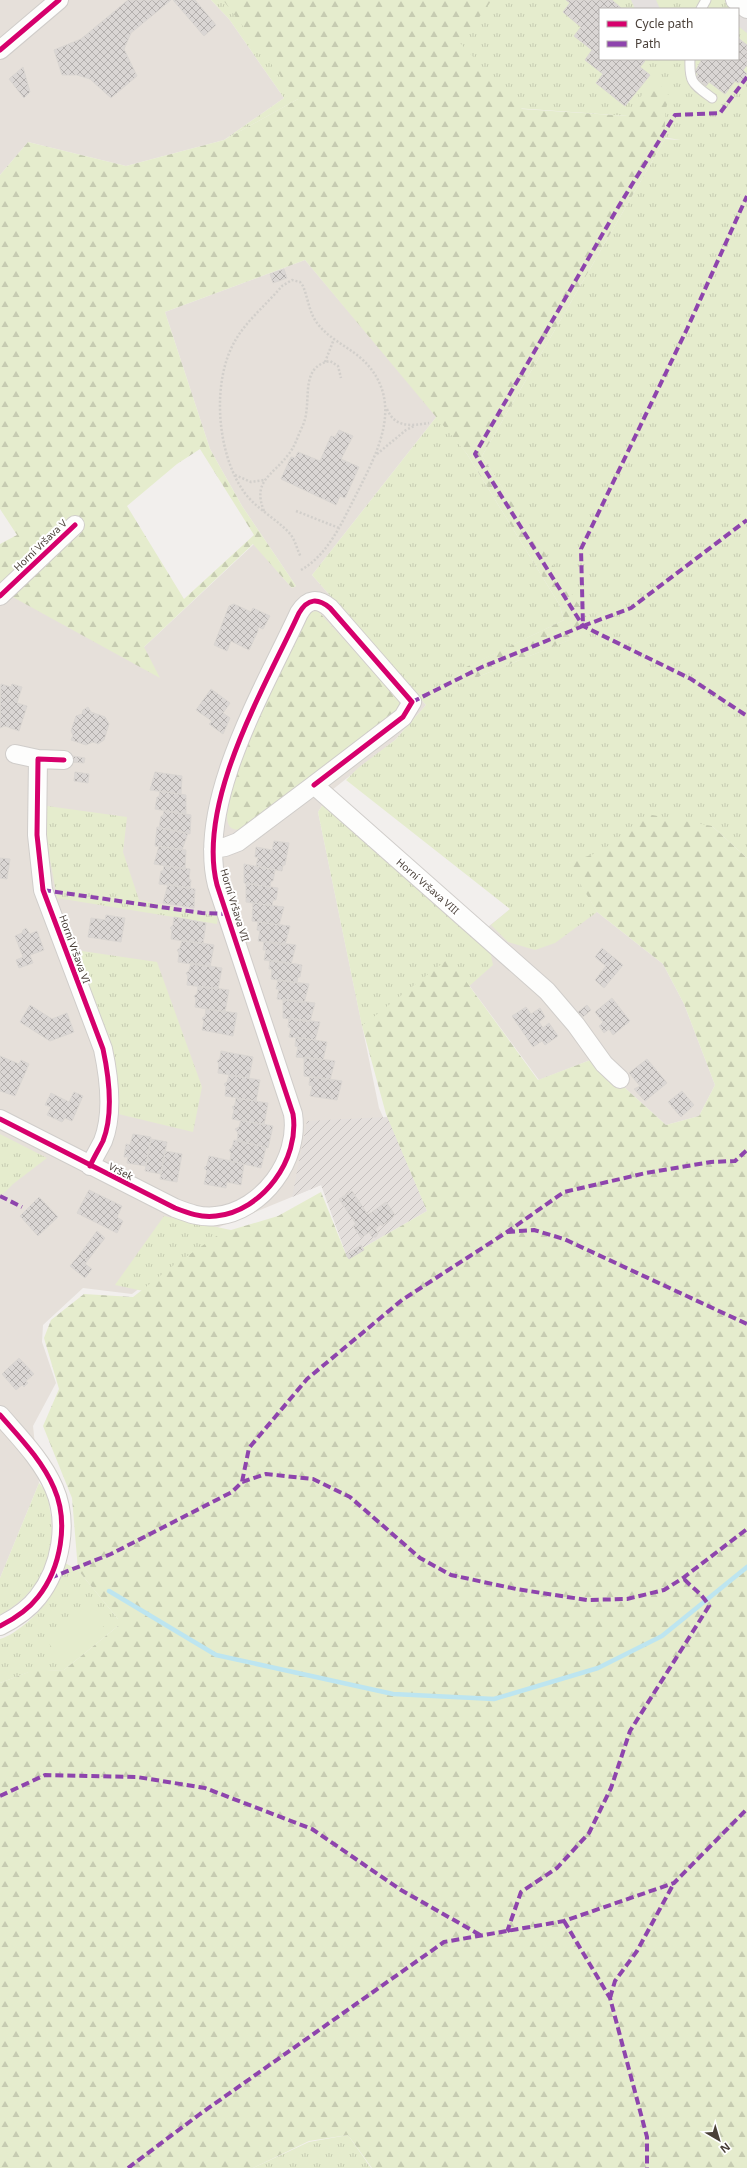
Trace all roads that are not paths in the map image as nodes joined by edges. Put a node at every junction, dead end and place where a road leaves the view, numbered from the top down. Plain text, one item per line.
1 (59, 0) edge
2 (735, 0) edge
3 (747, 10) edge
4 (0, 50) edge
5 (690, 60) edge
6 (712, 98) dead end
7 (75, 524) dead end
8 (0, 596) edge
9 (15, 754) dead end
10 (38, 759) junction
11 (64, 760) dead end
12 (314, 785) junction
13 (213, 849) junction
14 (620, 1079) dead end
15 (0, 1119) edge
16 (90, 1166) junction
17 (193, 1215) joint
18 (0, 1415) edge
19 (0, 1626) edge

1 - 4 street
2 - 3 street
5 - 6 lane
7 - 8 street, Horní Vršava V
9 - 10 street
10 - 11 street
10 - 16 street, Horní Vršava VI
12 - 13 street
12 - 13 street, Horní Vršava VII
12 - 14 street, Horní Vršava VIII
13 - 17 street, Horní Vršava VII
15 - 16 street, Vršek
16 - 17 street, Vršek
18 - 19 street

